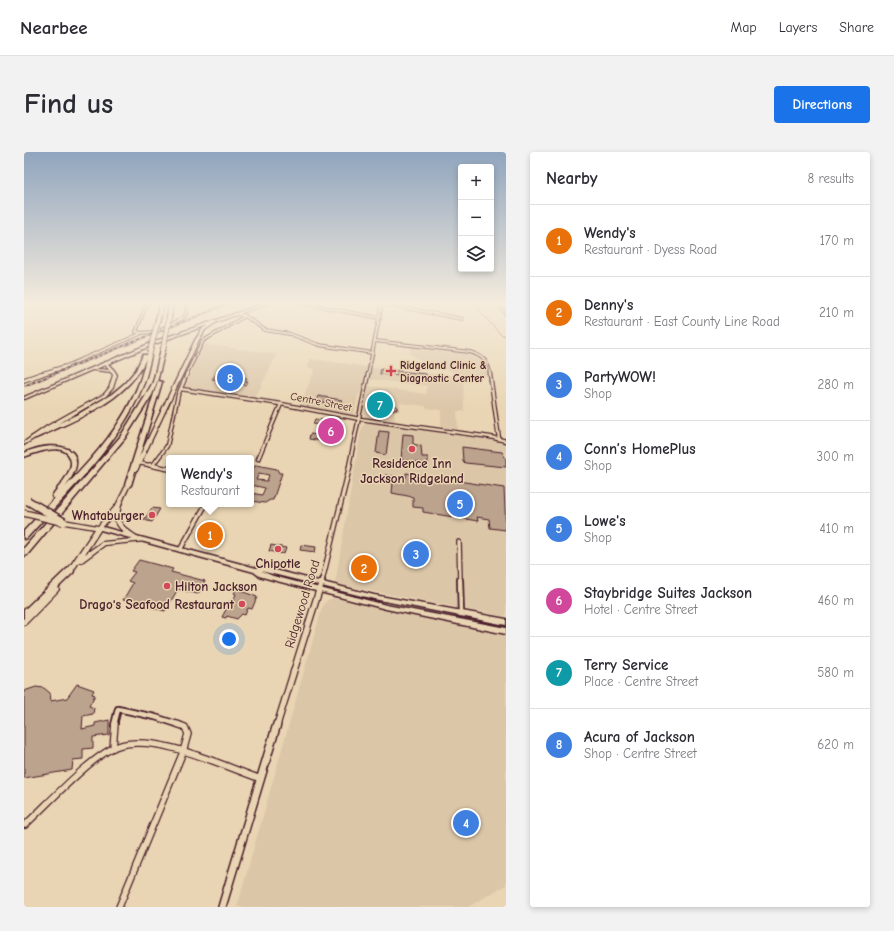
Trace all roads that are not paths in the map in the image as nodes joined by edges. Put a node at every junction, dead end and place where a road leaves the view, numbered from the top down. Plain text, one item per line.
1 (130, 338) edge
2 (153, 338) edge
3 (165, 338) edge
4 (168, 338) edge
5 (208, 338) edge
6 (301, 338) edge
7 (197, 340) edge
8 (375, 341) joint
9 (163, 350) junction
10 (373, 353) junction
11 (147, 356) junction
12 (105, 364) junction
13 (64, 367) joint
14 (113, 372) junction
15 (80, 374) junction
16 (24, 380) edge
17 (181, 389) junction
18 (24, 398) edge
19 (281, 404) junction
20 (360, 419) junction
21 (34, 437) junction
22 (499, 439) junction
23 (506, 441) edge
24 (24, 444) edge
25 (24, 454) edge
26 (258, 460) dead end
27 (138, 463) junction
28 (153, 465) junction
29 (166, 468) edge
30 (128, 485) junction
31 (26, 499) edge
32 (118, 506) junction
33 (204, 507) edge
34 (47, 510) junction
35 (24, 513) edge
36 (64, 522) junction
37 (99, 528) junction
38 (24, 536) edge
39 (136, 538) junction
40 (144, 540) junction
41 (459, 542) dead end
42 (180, 550) junction
43 (24, 553) edge
44 (78, 561) junction
45 (70, 571) junction
46 (320, 587) junction
47 (461, 614) junction
48 (24, 615) edge
49 (24, 622) edge
50 (506, 622) edge
51 (506, 631) edge
52 (113, 748) junction
53 (183, 752) junction
54 (262, 780) junction
55 (25, 825) dead end
56 (223, 906) edge
57 (119, 907) edge

1 - 13 street
2 - 11 highway, bridge
3 - 9 highway, bridge
4 - 12 main road
5 - 17 street
6 - 10 street
7 - 27 main road
8 - 10 street, Ridgewood Road
8 - 22 street
9 - 30 highway
9 - 43 highway
10 - 20 street, Ridgewood Road
11 - 21 highway
11 - 34 highway
12 - 14 main road
12 - 15 main road
13 - 16 street
14 - 15 main road
14 - 21 main road
15 - 18 main road
17 - 19 street, Centre Street
17 - 28 street
19 - 20 street, Centre Street
19 - 26 street
20 - 22 street, Centre Street
20 - 46 street, Ridgewood Road
21 - 24 main road
22 - 23 street, Centre Street
25 - 34 highway
27 - 28 street
27 - 30 main road
28 - 29 street
30 - 32 main road
31 - 36 highway, bridge
32 - 37 main road
32 - 39 main road
33 - 42 street
34 - 38 highway
35 - 36 main road, bridge
36 - 37 main road
37 - 39 main road
37 - 44 main road
39 - 40 main road
40 - 42 main road
40 - 44 main road
41 - 47 street
42 - 46 main road
44 - 45 main road
45 - 48 highway
45 - 49 street
46 - 47 main road
46 - 51 main road
46 - 54 street, Ridgewood Road
47 - 50 main road
52 - 53 street
52 - 53 street
52 - 55 street
53 - 54 street
53 - 57 street
54 - 56 street, Ridgewood Road

